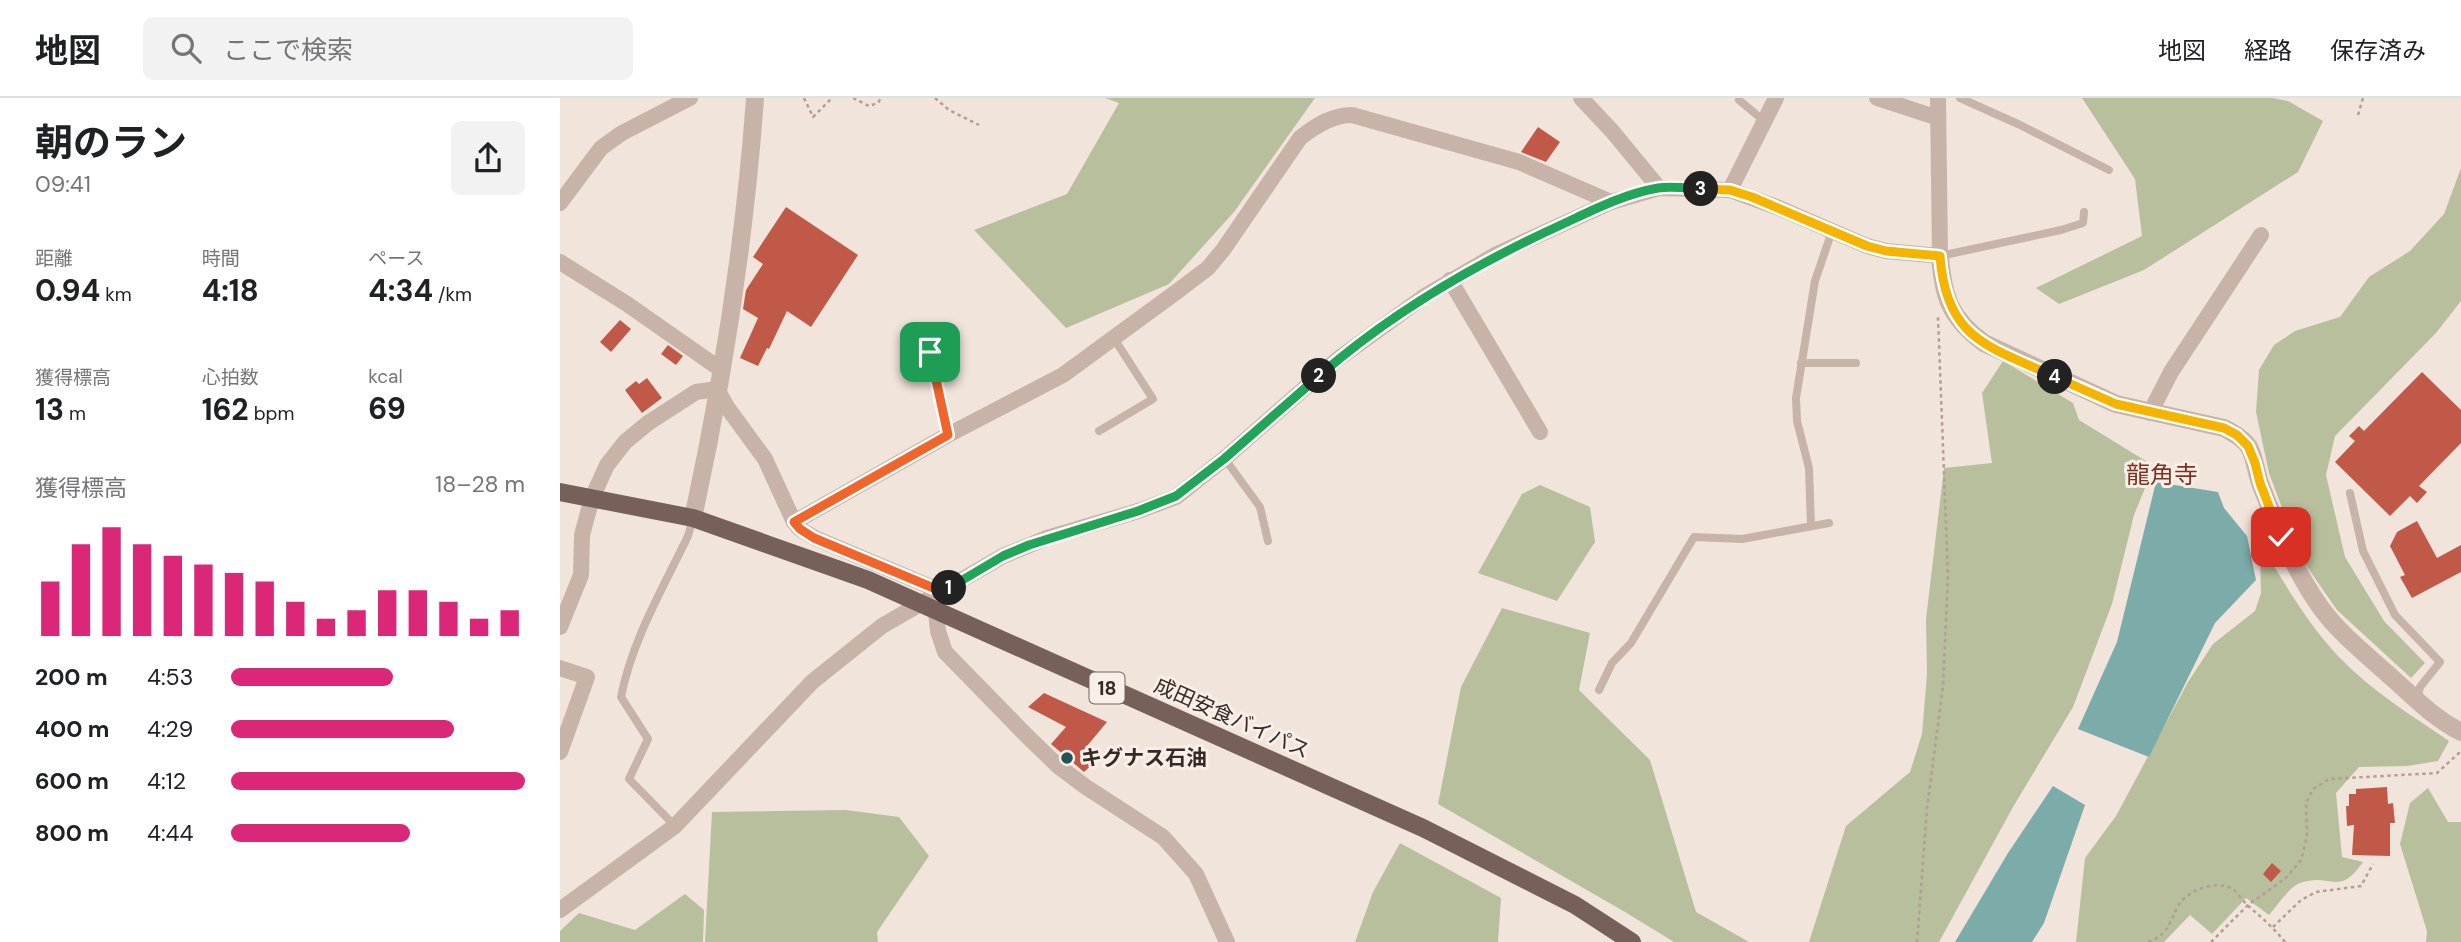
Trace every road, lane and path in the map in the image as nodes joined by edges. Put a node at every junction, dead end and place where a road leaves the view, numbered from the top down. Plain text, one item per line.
1 (690, 98) edge
2 (755, 98) edge
3 (804, 98) edge
4 (832, 98) edge
5 (853, 98) edge
6 (881, 98) edge
7 (935, 98) edge
8 (1581, 98) edge
9 (1776, 98) edge
10 (1877, 98) edge
11 (1938, 98) edge
12 (1961, 98) edge
13 (2363, 98) edge
14 (1739, 100) edge
15 (2358, 116) dead end
16 (1938, 118) junction
17 (1764, 121) junction
18 (979, 125) dead end
19 (2109, 170) dead end
20 (1659, 188) junction
21 (1730, 190) junction
22 (1611, 202) junction
23 (560, 203) edge
24 (2084, 212) dead end
25 (1832, 231) junction
26 (2261, 235) dead end
27 (1940, 256) junction
28 (560, 262) edge
29 (1450, 280) junction
30 (1938, 318) dead end
31 (1113, 337) junction
32 (930, 352) dead end
33 (1801, 363) junction
34 (1856, 363) dead end
35 (720, 369) junction
36 (717, 388) junction
37 (2150, 413) junction
38 (1099, 431) dead end
39 (1541, 432) dead end
40 (948, 435) junction
41 (1224, 459) junction
42 (560, 492) edge
43 (2350, 493) dead end
44 (592, 498) junction
45 (693, 518) junction
46 (794, 522) junction
47 (1829, 523) dead end
48 (1811, 526) junction
49 (1268, 541) dead end
50 (943, 592) junction
51 (929, 608) junction
52 (560, 627) edge
53 (560, 668) edge
54 (1599, 690) dead end
55 (2417, 700) junction
56 (2461, 732) edge
57 (2461, 746) edge
58 (560, 752) edge
59 (675, 826) junction
60 (2374, 864) dead end
61 (2248, 905) junction
62 (560, 910) edge
63 (2273, 927) junction
64 (1227, 942) edge
65 (1632, 942) edge
66 (1917, 942) edge
67 (2148, 942) edge
68 (2211, 942) edge
69 (2285, 942) edge

1 - 23 street
2 - 35 street
3 - 4 path
5 - 6 path
7 - 18 path
8 - 20 street
9 - 17 street
10 - 16 street
11 - 16 street
12 - 19 lane
13 - 15 path
14 - 17 lane
16 - 27 street
17 - 21 street
20 - 21 street
20 - 22 street
21 - 25 street
22 - 29 street
22 - 31 street
24 - 27 lane
25 - 27 street
25 - 33 lane
26 - 37 street
27 - 37 street
28 - 35 street
29 - 39 street
29 - 41 street
30 - 66 path
31 - 38 lane
31 - 40 street
32 - 40 lane
33 - 34 lane
33 - 48 lane
35 - 36 street
36 - 44 street
36 - 45 street
36 - 46 street
37 - 55 street
40 - 46 street
41 - 49 lane
41 - 50 street
42 - 44 main road, 成田安食バイパス / 18
43 - 55 lane
44 - 45 main road, 成田安食バイパス / 18
44 - 52 street
45 - 51 main road, 成田安食バイパス / 18
45 - 59 lane
46 - 50 street
47 - 48 lane
48 - 54 lane
50 - 51 street
51 - 59 street
51 - 64 street
51 - 65 main road, 成田安食バイパス / 18
53 - 58 street
55 - 56 street
57 - 61 path
59 - 62 street
60 - 63 path
61 - 63 path
61 - 67 path
61 - 68 path
63 - 69 path

